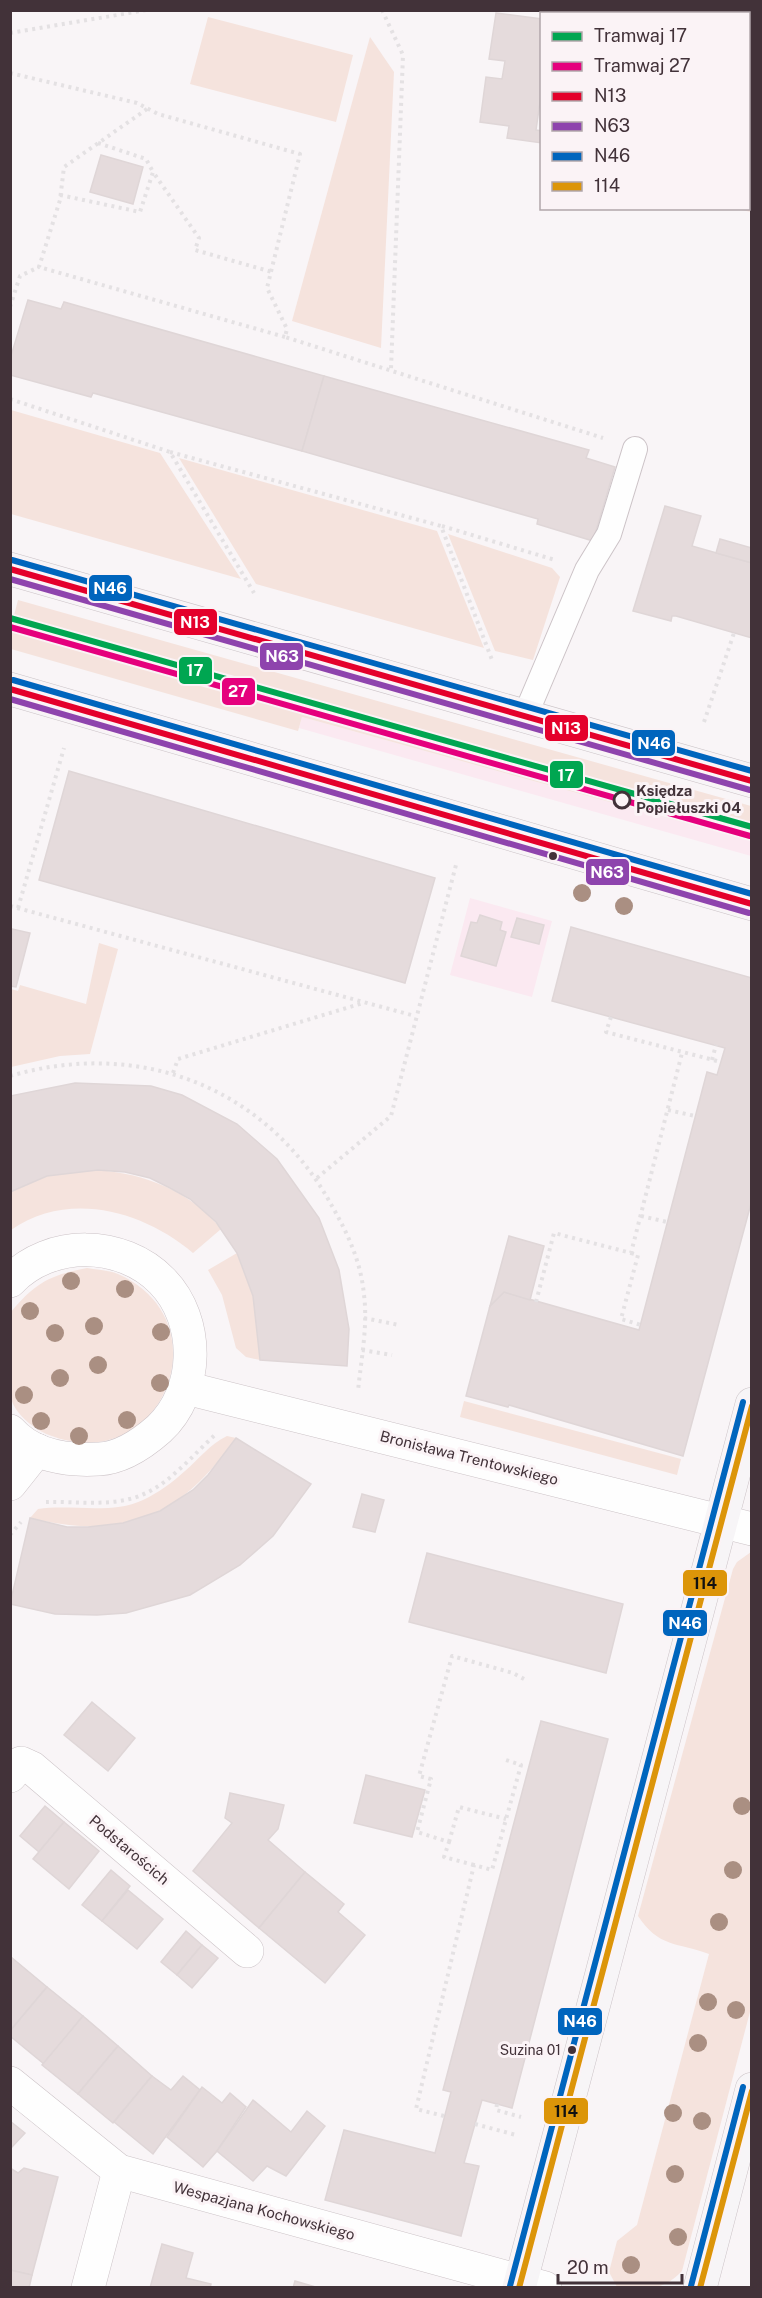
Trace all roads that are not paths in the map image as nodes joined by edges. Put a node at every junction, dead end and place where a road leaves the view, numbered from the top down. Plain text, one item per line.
1 (635, 449) road end
2 (10, 569) edge
3 (10, 689) edge
4 (525, 716) junction
5 (752, 781) edge
6 (752, 904) edge
7 (10, 1281) edge
8 (186, 1388) junction
9 (752, 1404) edge
10 (10, 1431) edge
11 (37, 1450) junction
12 (10, 1484) edge
13 (736, 1525) edge
14 (10, 1776) edge
15 (247, 1951) dead end
16 (10, 2083) edge
17 (752, 2089) edge
18 (118, 2171) junction
19 (528, 2285) edge
20 (88, 2288) edge
21 (700, 2288) edge

1 - 4 lane
2 - 4 main road
3 - 6 main road
4 - 5 main road
7 - 8 street
8 - 11 street
8 - 13 street, Bronisława Trentowskiego
9 - 13 main road
10 - 11 street
11 - 12 street
13 - 19 main road
14 - 15 street, Podstarościch
16 - 18 street, Wespazjana Kochowskiego
17 - 21 main road
18 - 19 street, Wespazjana Kochowskiego
18 - 20 street

